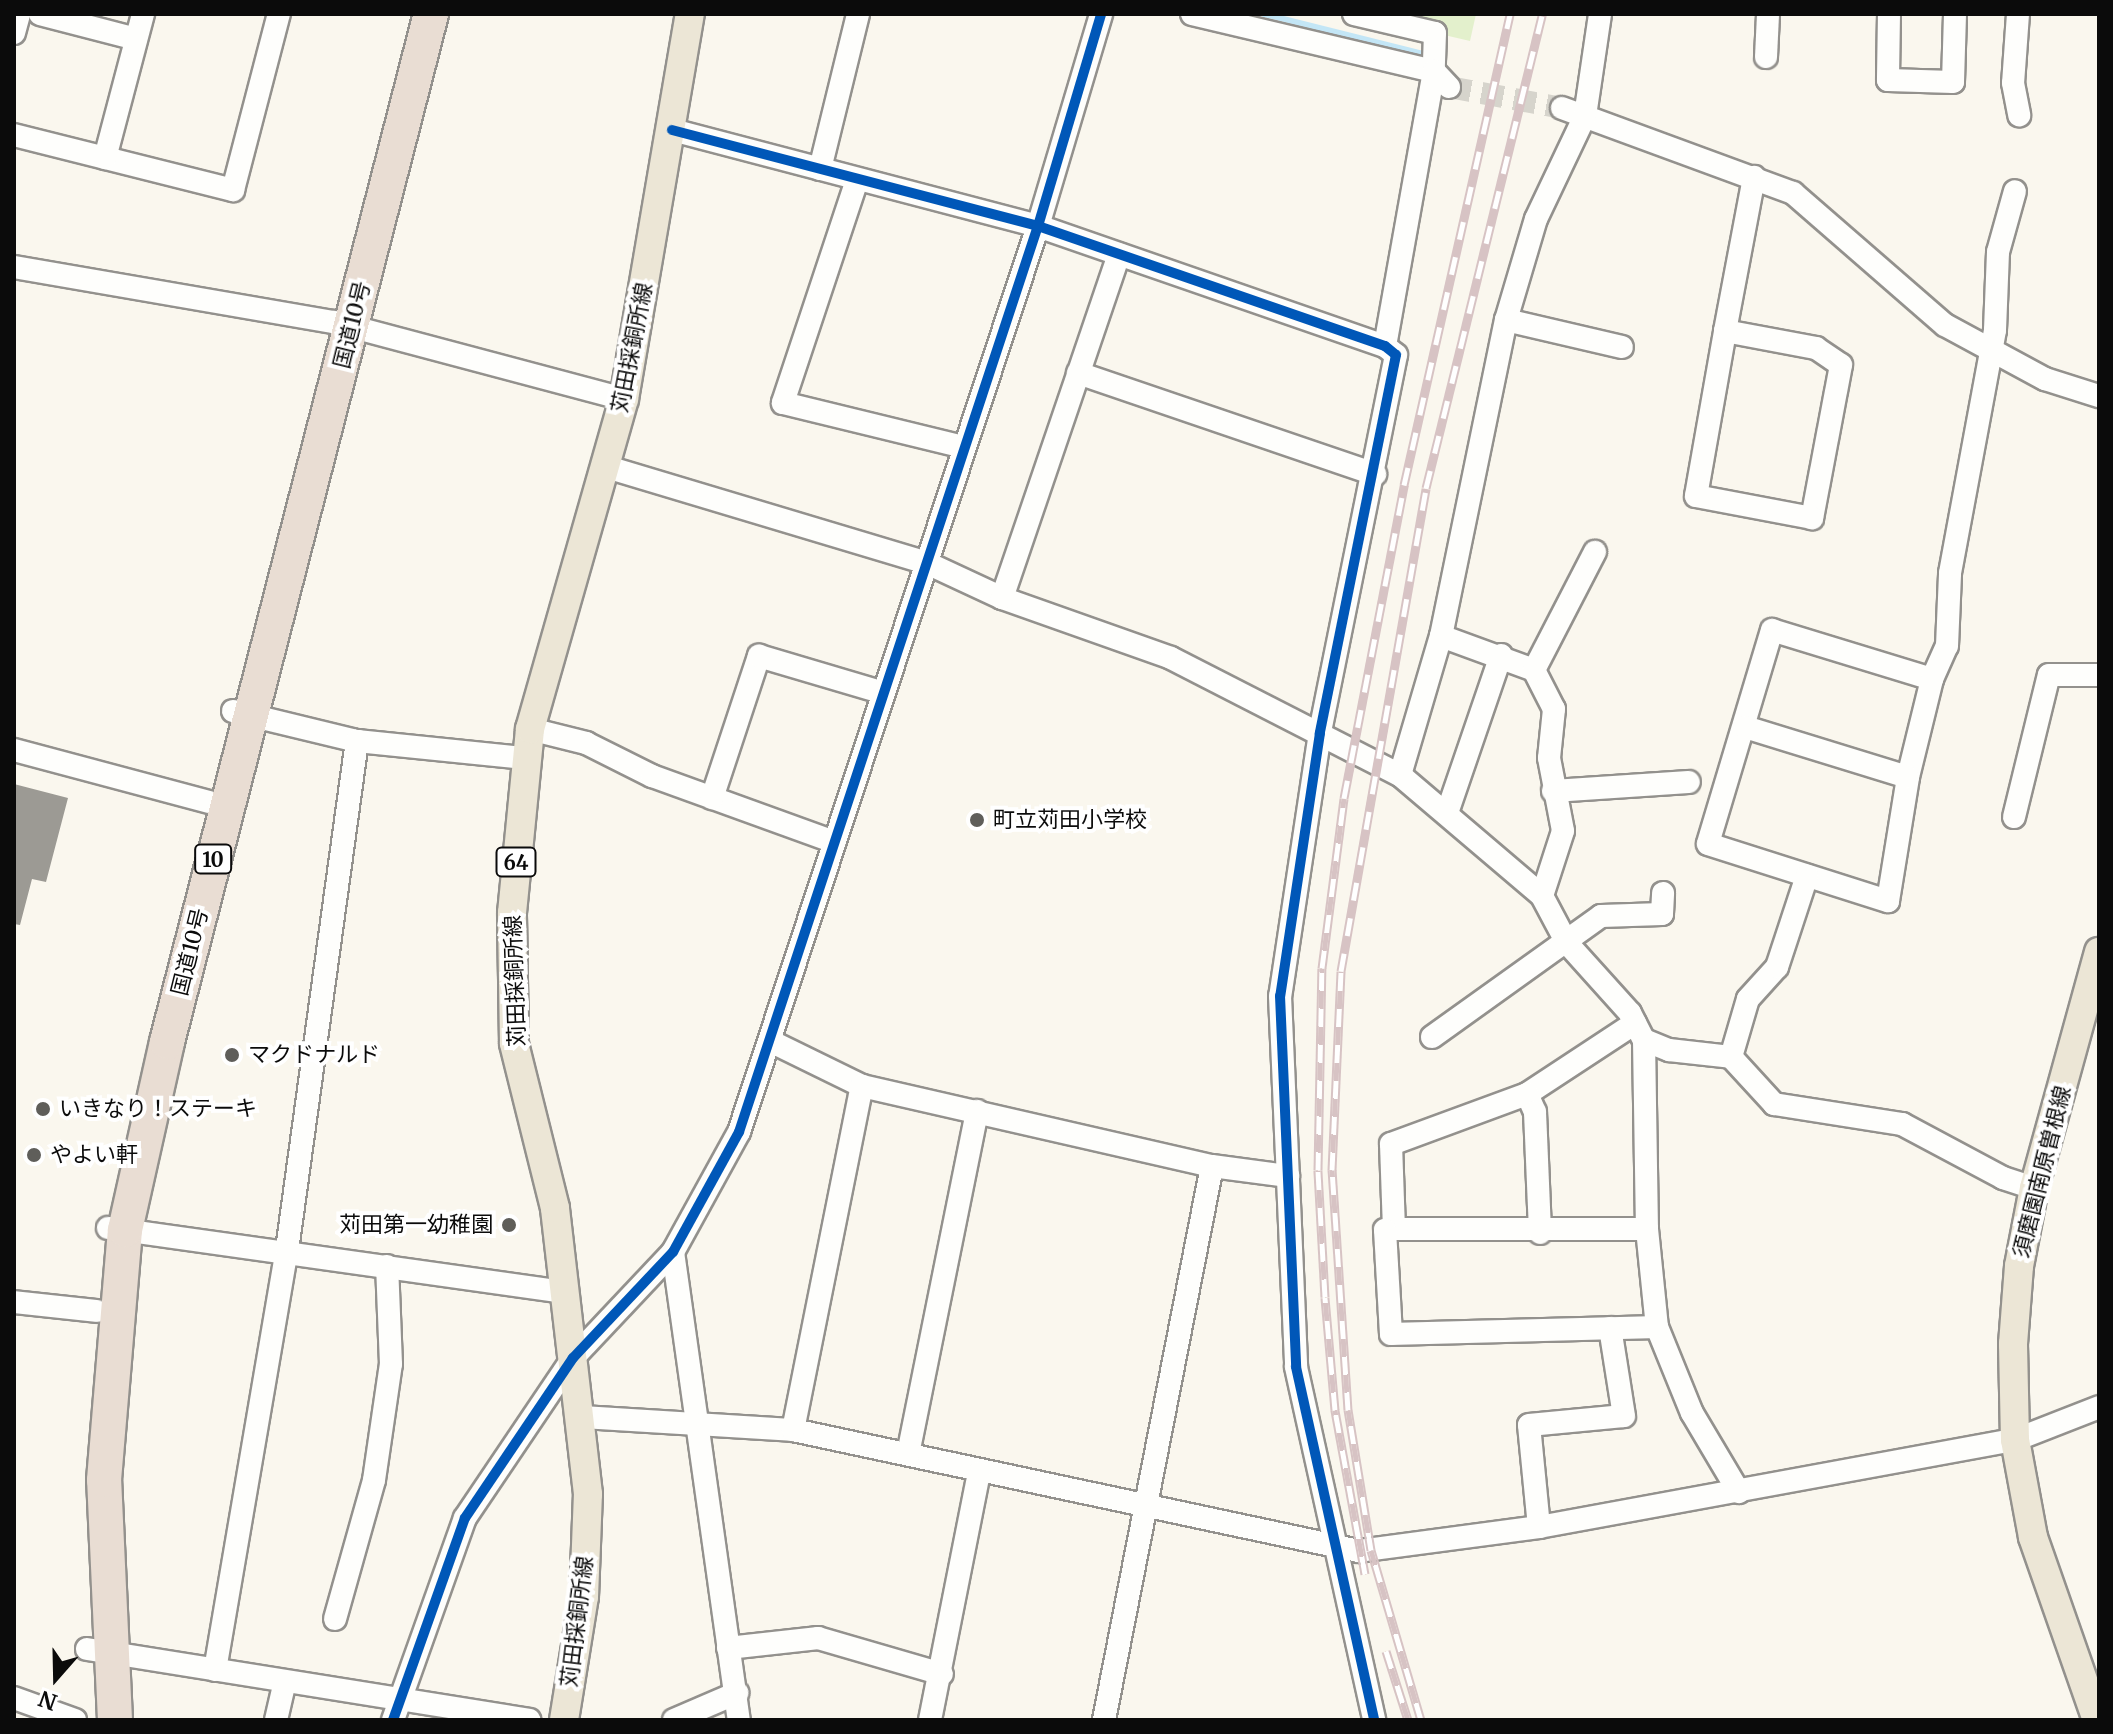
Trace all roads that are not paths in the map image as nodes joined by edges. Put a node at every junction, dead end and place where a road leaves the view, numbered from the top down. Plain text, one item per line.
1 (19, 14) edge
2 (40, 14) edge
3 (143, 14) edge
4 (279, 14) edge
5 (412, 14) edge
6 (431, 14) edge
7 (690, 14) edge
8 (858, 14) edge
9 (1101, 14) edge
10 (1192, 14) edge
11 (1354, 14) edge
12 (1600, 14) edge
13 (1768, 14) edge
14 (1889, 14) edge
15 (1955, 14) edge
16 (2018, 14) edge
17 (14, 33) edge
18 (136, 39) junction
19 (1766, 57) dead end
20 (1442, 79) junction
21 (1562, 108) tunnel mouth
22 (2019, 115) dead end
23 (1585, 116) junction
24 (672, 130) junction
25 (14, 135) edge
26 (105, 158) junction
27 (820, 169) junction
28 (1754, 177) junction
29 (857, 180) junction
30 (2015, 191) dead end
31 (1038, 226) junction
32 (1119, 254) junction
33 (14, 267) edge
34 (1506, 320) junction
35 (343, 324) junction
36 (1725, 331) junction
37 (1385, 346) junction
38 (1622, 347) dead end
39 (1990, 353) junction
40 (1078, 373) junction
41 (2099, 396) edge
42 (624, 399) junction
43 (964, 447) junction
44 (607, 467) junction
45 (1375, 474) junction
46 (1595, 552) dead end
47 (927, 563) junction
48 (1002, 598) junction
49 (1441, 636) junction
50 (1501, 655) junction
51 (1534, 670) junction
52 (2099, 675) edge
53 (1932, 679) junction
54 (884, 693) junction
55 (241, 713) junction
56 (1745, 727) junction
57 (530, 729) junction
58 (1320, 733) junction
59 (357, 741) junction
60 (14, 750) edge
61 (525, 758) junction
62 (1400, 775) junction
63 (1908, 777) junction
64 (1689, 782) dead end
65 (1553, 791) junction
66 (712, 798) junction
67 (209, 802) junction
68 (1447, 813) junction
69 (2014, 817) dead end
70 (834, 842) junction
71 (1807, 876) junction
72 (1663, 893) dead end
73 (1542, 896) junction
74 (1567, 943) junction
75 (2099, 952) edge
76 (1640, 1031) junction
77 (1432, 1037) dead end
78 (770, 1041) junction
79 (1731, 1057) junction
80 (862, 1086) junction
81 (1527, 1094) junction
82 (977, 1111) junction
83 (1212, 1166) junction
84 (1288, 1176) junction
85 (2034, 1188) junction
86 (116, 1229) junction
87 (1394, 1229) junction
88 (1647, 1229) junction
89 (1540, 1233) junction
90 (287, 1250) junction
91 (673, 1252) junction
92 (387, 1266) junction
93 (565, 1292) junction
94 (14, 1302) edge
95 (97, 1311) junction
96 (1657, 1327) junction
97 (1610, 1328) junction
98 (573, 1358) junction
99 (2099, 1407) edge
100 (581, 1417) junction
101 (703, 1429) junction
102 (793, 1430) junction
103 (2015, 1440) junction
104 (908, 1454) junction
105 (979, 1473) junction
106 (1739, 1492) junction
107 (1148, 1509) junction
108 (1539, 1527) junction
109 (1332, 1548) junction
110 (335, 1619) dead end
111 (728, 1648) junction
112 (97, 1650) junction
113 (215, 1670) junction
114 (942, 1674) junction
115 (285, 1682) junction
116 (737, 1693) junction
117 (14, 1698) edge
118 (395, 1711) edge
119 (75, 1720) edge
120 (93, 1720) edge
121 (115, 1720) edge
122 (276, 1720) edge
123 (529, 1720) edge
124 (564, 1720) edge
125 (674, 1720) edge
126 (739, 1720) edge
127 (930, 1720) edge
128 (1104, 1720) edge
129 (1374, 1720) edge
130 (2097, 1720) edge

1 - 17 street
2 - 18 street
3 - 18 street
4 - 26 street
5 - 35 highway, 国道10号 / 10
6 - 35 highway, 国道10号 / 10
7 - 24 main road, 苅田採銅所線 / 64
8 - 27 street
9 - 31 street
10 - 20 street
11 - 20 street
12 - 23 street
13 - 19 street
14 - 15 street
16 - 22 street
18 - 26 street
20 - 37 street
21 - 23 street
23 - 28 street
23 - 34 street
24 - 27 street
24 - 42 main road, 苅田採銅所線 / 64
25 - 26 street
27 - 29 street
28 - 36 street
28 - 39 street
29 - 31 street
29 - 43 street
30 - 39 street
31 - 32 street
31 - 43 street
32 - 37 street
32 - 40 street
33 - 35 street
34 - 38 street
34 - 49 street
35 - 42 street
35 - 55 highway, 国道10号 / 10
36 - 36 street
37 - 45 street
39 - 41 street
39 - 53 street
40 - 45 street
40 - 48 street
42 - 44 main road, 苅田採銅所線 / 64
43 - 47 street
44 - 47 street
44 - 57 main road, 苅田採銅所線 / 64
45 - 58 street
46 - 51 street
47 - 48 street
47 - 54 street
48 - 58 street
49 - 50 street
49 - 62 street
50 - 51 street
50 - 68 street
51 - 65 street
52 - 69 street
53 - 56 street
53 - 63 street
54 - 66 street
54 - 70 street
55 - 59 street
55 - 67 highway, 国道10号 / 10
55 - 86 highway, 国道10号 / 10
56 - 63 street
56 - 71 street
57 - 61 main road, 苅田採銅所線 / 64
57 - 66 street
58 - 62 street
58 - 84 street
59 - 61 street
59 - 90 street
60 - 67 street
61 - 93 main road, 苅田採銅所線 / 64
62 - 68 street
63 - 71 street
64 - 65 street
65 - 73 street
66 - 70 street
67 - 86 highway, 国道10号 / 10
68 - 73 street
70 - 78 street
71 - 79 street
72 - 74 street
73 - 74 street
74 - 76 street
74 - 77 street
75 - 85 main road, 須磨園南原曽根線
76 - 79 street
76 - 81 street
76 - 88 street
78 - 80 street
78 - 91 street
79 - 85 street
80 - 82 street
80 - 102 street
81 - 87 street
81 - 89 street
82 - 83 street
82 - 104 street
83 - 84 street
83 - 107 street
84 - 109 street
85 - 103 main road, 須磨園南原曽根線
86 - 90 street
86 - 95 highway, 国道10号 / 10
86 - 112 highway, 国道10号 / 10
87 - 89 street
87 - 97 street
88 - 89 street
88 - 96 street
90 - 92 street
90 - 113 street
91 - 98 street
91 - 101 street
92 - 93 street
92 - 110 street
93 - 98 main road, 苅田採銅所線 / 64
94 - 95 street
95 - 112 highway, 国道10号 / 10
96 - 97 street
96 - 106 street
97 - 108 street
98 - 100 main road, 苅田採銅所線 / 64
98 - 118 street
99 - 103 street
100 - 101 street
100 - 124 main road, 苅田採銅所線 / 64
101 - 102 street
101 - 111 street
102 - 104 street
103 - 106 street
103 - 130 main road, 須磨園南原曽根線
104 - 105 street
105 - 107 street
105 - 114 street
106 - 108 street
107 - 109 street
107 - 128 street
108 - 109 street
109 - 129 street
111 - 114 street
111 - 116 street
112 - 113 street
112 - 120 highway, 国道10号 / 10
112 - 121 highway, 国道10号 / 10
113 - 115 street
114 - 127 street
115 - 118 street
115 - 122 street
116 - 125 street
116 - 126 street
117 - 119 street
118 - 123 street

